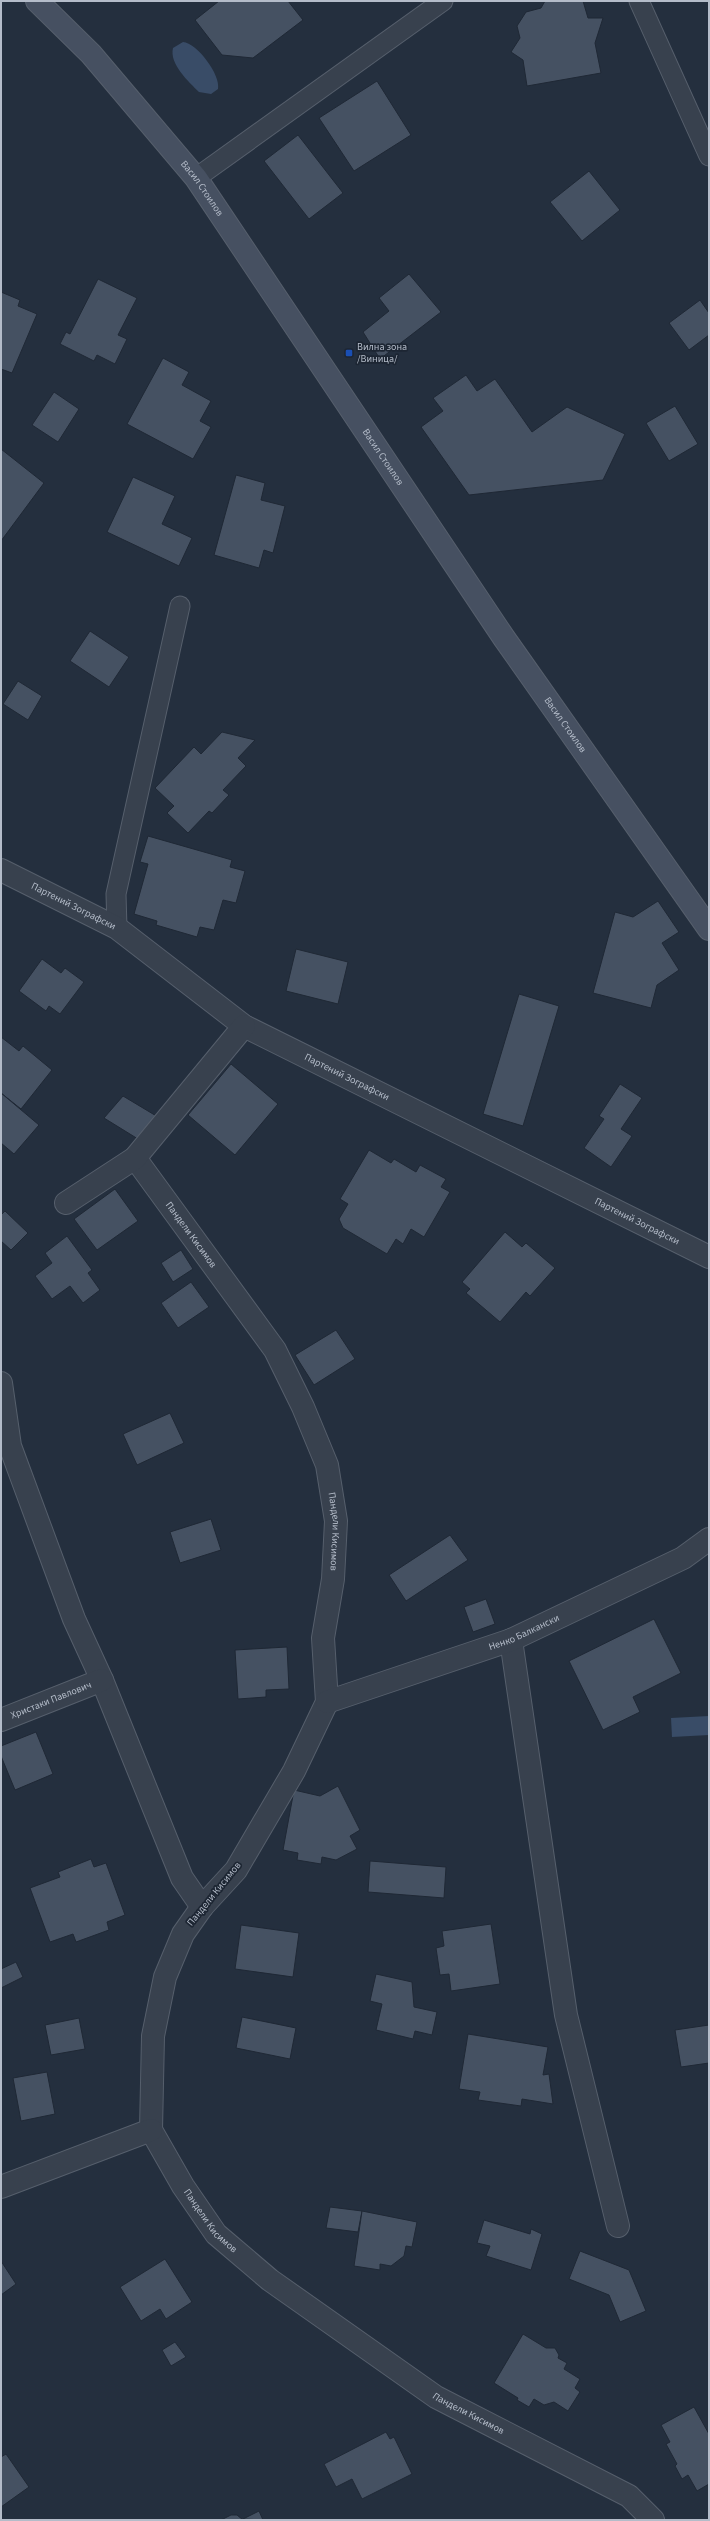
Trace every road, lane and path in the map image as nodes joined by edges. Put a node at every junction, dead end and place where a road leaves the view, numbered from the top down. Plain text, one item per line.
1 (37, 1) edge
2 (443, 1) edge
3 (639, 1) edge
4 (709, 156) edge
5 (196, 178) junction
6 (180, 606) dead end
7 (1, 870) edge
8 (116, 928) junction
9 (709, 929) edge
10 (244, 1026) junction
11 (135, 1158) junction
12 (66, 1203) dead end
13 (709, 1257) edge
14 (1, 1383) edge
15 (709, 1539) edge
16 (511, 1640) junction
17 (102, 1680) junction
18 (327, 1702) junction
19 (1, 1720) edge
20 (202, 1907) junction
21 (151, 2130) junction
22 (1, 2187) edge
23 (618, 2226) dead end
24 (653, 2520) edge

1 - 5 street, Васил Стоилов
2 - 5 lane
3 - 4 lane
5 - 9 street, Васил Стоилов
6 - 8 lane
7 - 8 street, Партений Зографски
8 - 10 street, Партений Зографски
10 - 11 street
10 - 13 street, Партений Зографски
11 - 12 street
11 - 18 street, Пандели Кисимов
14 - 17 street
15 - 16 street, Ненко Балкански
16 - 18 street, Ненко Балкански
16 - 23 street
17 - 19 street, Христаки Павлович
17 - 20 street
18 - 20 street, Пандели Кисимов
20 - 21 street, Пандели Кисимов
21 - 22 street
21 - 24 street, Пандели Кисимов

